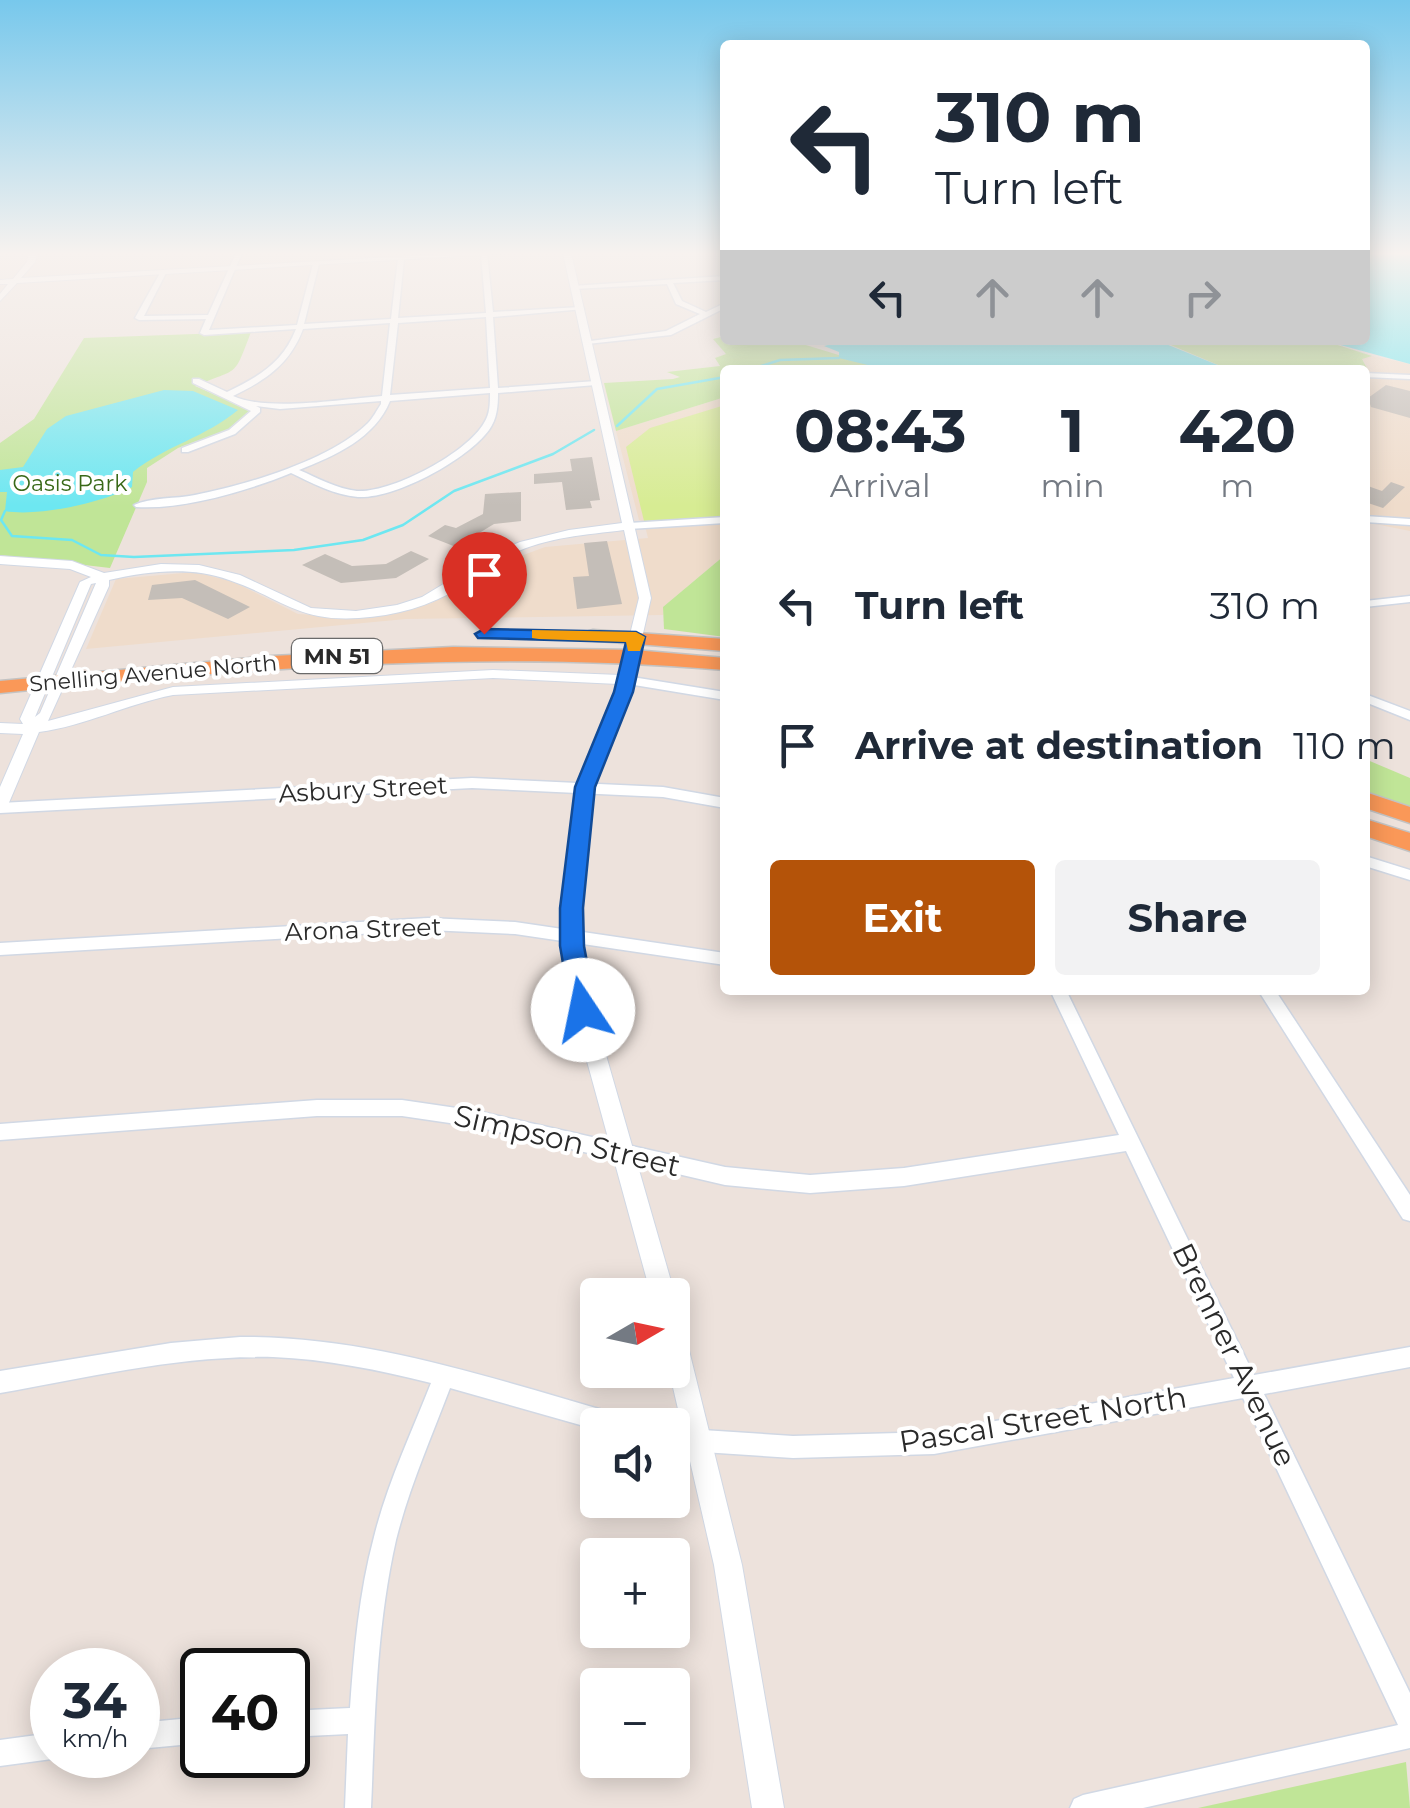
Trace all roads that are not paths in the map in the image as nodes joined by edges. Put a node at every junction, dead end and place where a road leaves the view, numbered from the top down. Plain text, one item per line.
1 (296, 337) edge
2 (393, 337) edge
3 (488, 337) edge
4 (586, 337) edge
5 (634, 337) edge
6 (587, 342) junction
7 (1370, 375) edge
8 (1410, 377) edge
9 (196, 381) dead end
10 (596, 383) junction
11 (492, 391) junction
12 (226, 396) junction
13 (386, 398) junction
14 (247, 403) junction
15 (280, 406) junction
16 (252, 416) junction
17 (184, 450) dead end
18 (290, 469) junction
19 (139, 505) dead end
20 (1370, 519) edge
21 (1410, 522) edge
22 (720, 524) edge
23 (630, 530) junction
24 (0, 560) edge
25 (56, 566) junction
26 (102, 577) junction
27 (86, 582) junction
28 (1410, 599) edge
29 (1370, 603) edge
30 (720, 645) edge
31 (634, 646) junction
32 (720, 663) edge
33 (0, 672) edge
34 (55, 674) junction
35 (626, 680) junction
36 (0, 687) edge
37 (720, 695) edge
38 (1370, 700) edge
39 (1410, 716) edge
40 (0, 728) edge
41 (33, 728) junction
42 (585, 787) junction
43 (720, 802) edge
44 (1370, 802) edge
45 (0, 806) edge
46 (1410, 815) edge
47 (1370, 829) edge
48 (1410, 842) edge
49 (1370, 863) edge
50 (1410, 876) edge
51 (572, 936) junction
52 (0, 949) edge
53 (720, 958) edge
54 (1060, 995) edge
55 (1269, 995) edge
56 (0, 1132) edge
57 (1131, 1142) junction
58 (622, 1153) junction
59 (1410, 1212) edge
60 (657, 1278) edge
61 (1410, 1357) edge
62 (443, 1379) junction
63 (0, 1382) edge
64 (1249, 1384) junction
65 (688, 1388) edge
66 (580, 1415) edge
67 (690, 1441) edge
68 (702, 1442) junction
69 (363, 1720) junction
70 (1410, 1721) edge
71 (310, 1723) edge
72 (1410, 1735) edge
73 (30, 1749) edge
74 (0, 1753) edge
75 (358, 1808) edge
76 (768, 1808) edge
77 (1083, 1808) edge

1 - 12 street
2 - 13 street
3 - 11 street
4 - 6 street
5 - 6 street
6 - 10 street
7 - 8 street
9 - 12 street
10 - 11 street
10 - 23 street
11 - 13 street
11 - 18 street
12 - 14 street
13 - 15 street
13 - 18 street
14 - 15 street
14 - 16 street
15 - 16 street
16 - 17 street
18 - 19 street
20 - 21 street
22 - 23 street
23 - 26 street
23 - 31 street
24 - 25 street
25 - 26 street
25 - 27 street
26 - 27 street
26 - 34 street
27 - 34 street
28 - 29 street
30 - 31 highway, Snelling Avenue North / MN 51
31 - 32 highway, Snelling Avenue North / MN 51
31 - 34 highway, Snelling Avenue North / MN 51
31 - 35 street
33 - 34 highway, Snelling Avenue North / MN 51
34 - 36 highway, Snelling Avenue North / MN 51
34 - 41 street
35 - 37 street
35 - 41 street
35 - 42 street
38 - 39 street
40 - 41 street
41 - 45 street
42 - 43 street, Asbury Street
42 - 45 street, Asbury Street
42 - 51 street
44 - 46 highway
47 - 48 highway
49 - 50 street
51 - 52 street, Arona Street
51 - 53 street, Arona Street
51 - 58 street
54 - 57 street, Brenner Avenue
55 - 59 street
56 - 58 street, Simpson Street
57 - 58 street, Simpson Street
57 - 64 street, Brenner Avenue
58 - 60 street
61 - 64 street, Pascal Street North
62 - 63 street
62 - 66 street
62 - 69 street
64 - 68 street, Pascal Street North
64 - 70 street, Brenner Avenue
65 - 68 street
67 - 68 street, Pascal Street North
68 - 76 street
69 - 71 street
69 - 75 street
72 - 77 street
73 - 74 street

